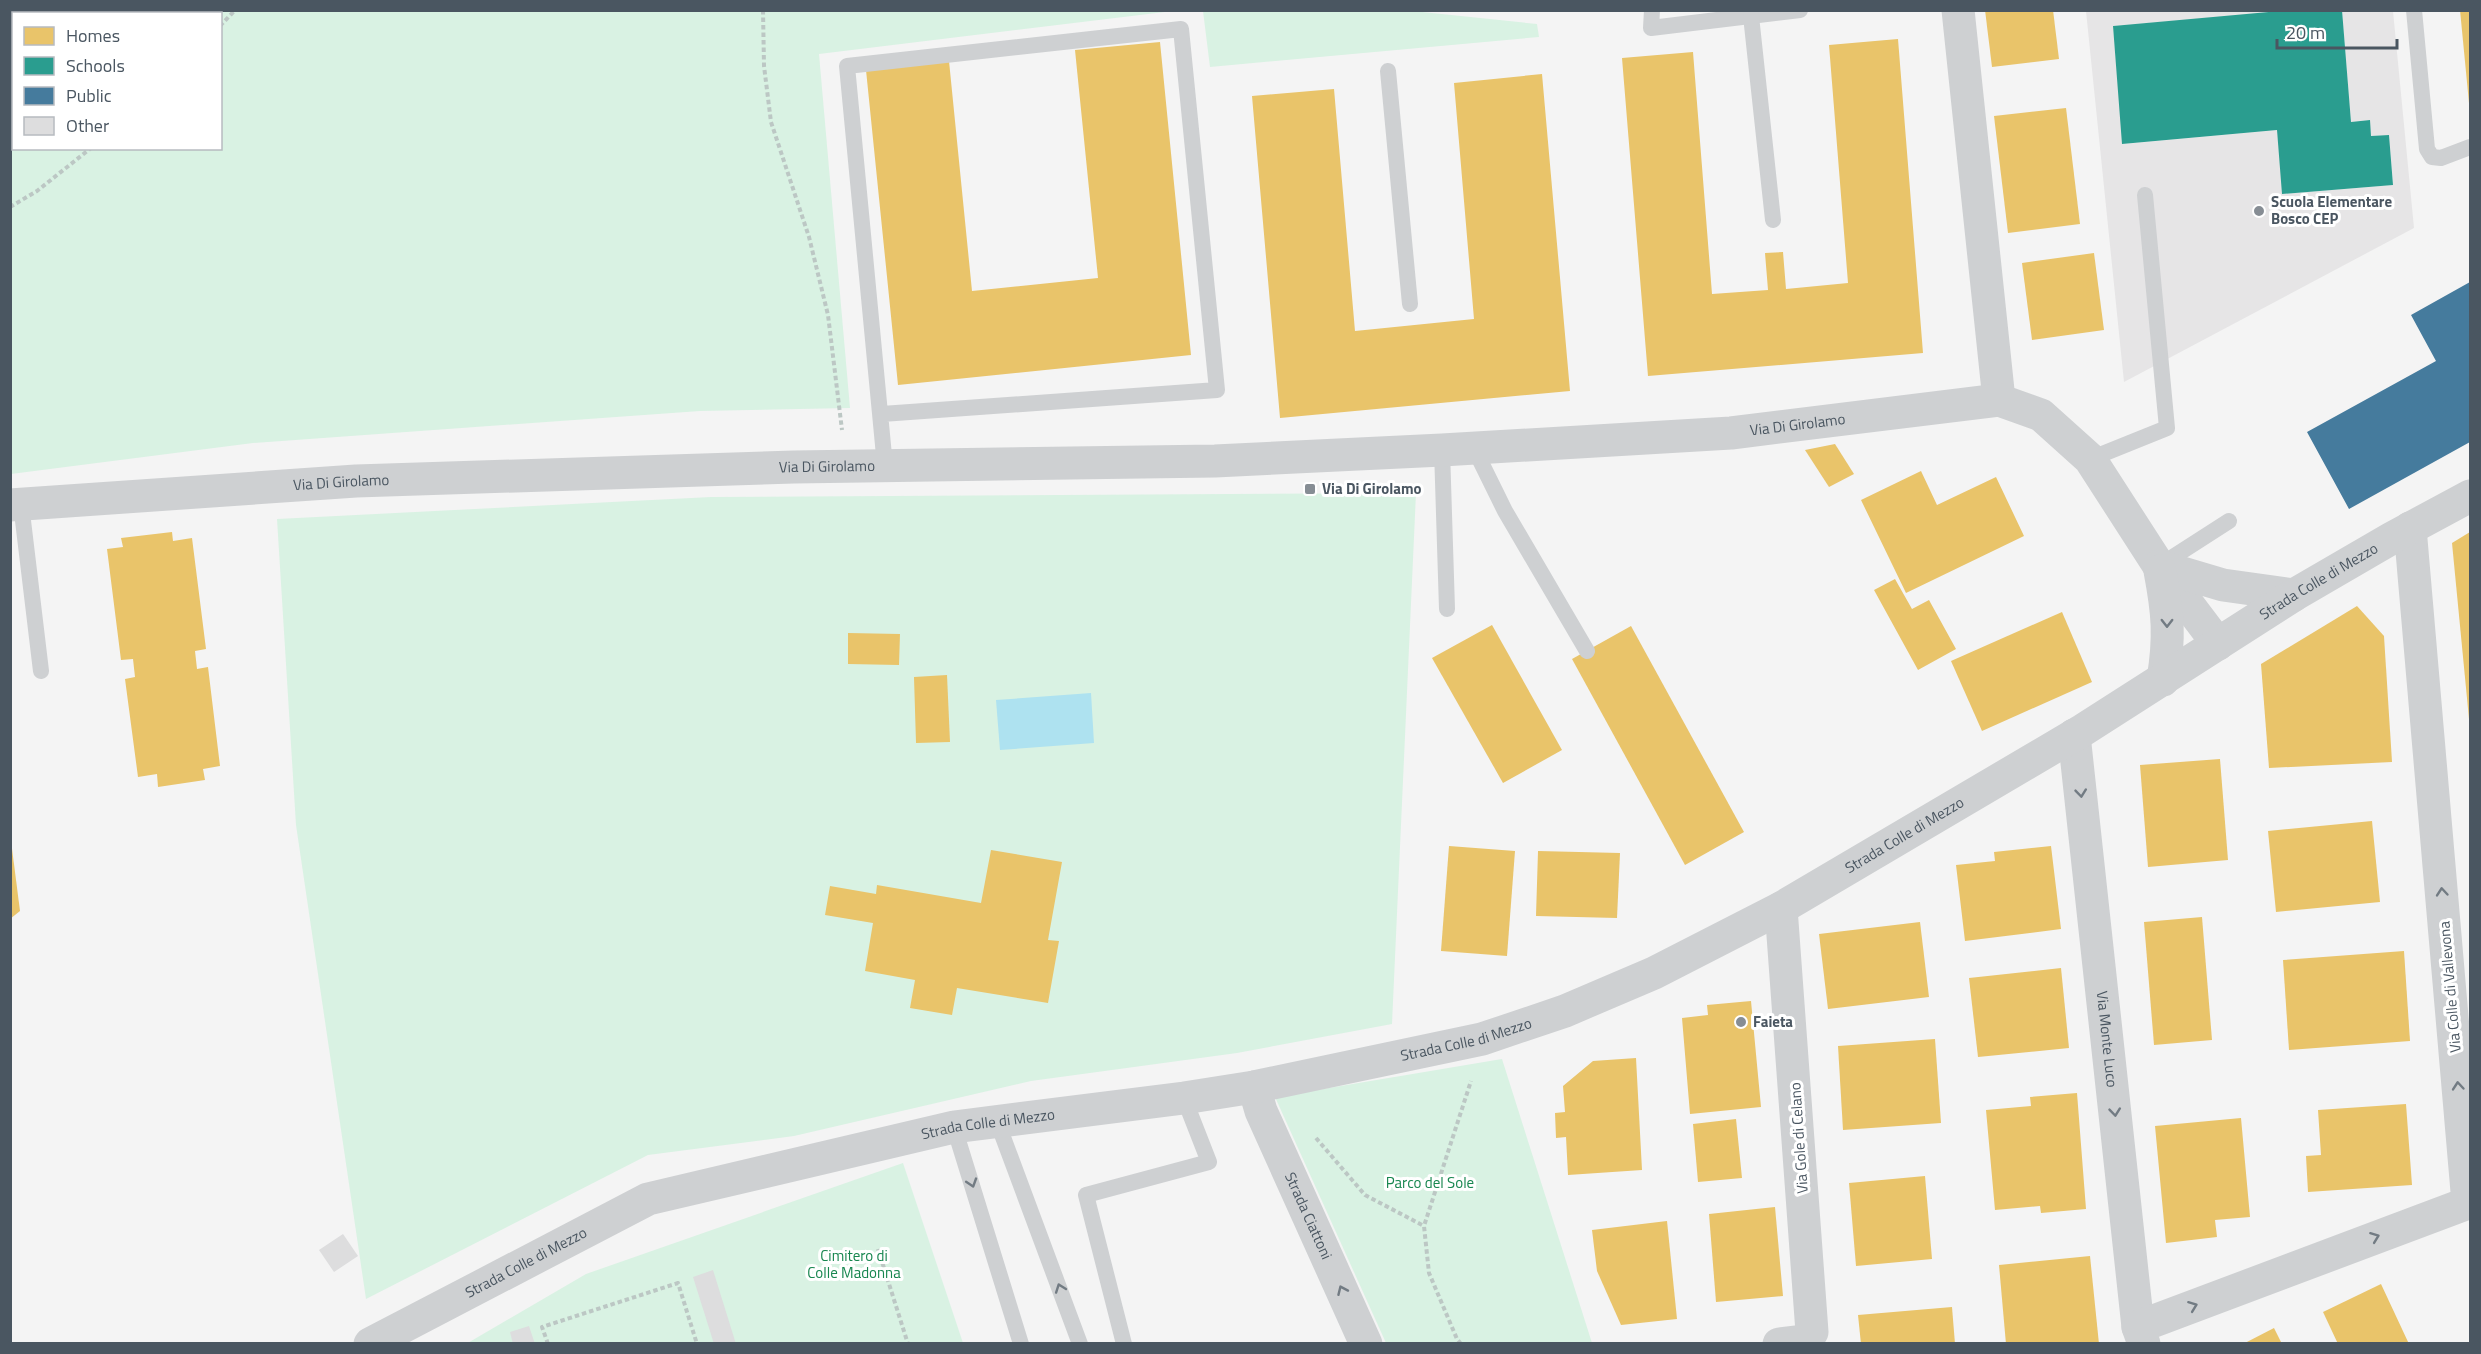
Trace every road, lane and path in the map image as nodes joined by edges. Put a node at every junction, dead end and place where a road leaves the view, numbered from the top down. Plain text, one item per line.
1 (235, 10) edge
2 (763, 10) edge
3 (1652, 10) edge
4 (1800, 10) edge
5 (1958, 10) edge
6 (2414, 10) edge
7 (1751, 16) junction
8 (222, 24) edge
9 (1388, 70) dead end
10 (2470, 147) edge
11 (88, 150) edge
12 (2145, 195) dead end
13 (10, 207) edge
14 (1773, 220) dead end
15 (1410, 304) dead end
16 (1999, 400) junction
17 (882, 414) junction
18 (1474, 448) junction
19 (1442, 450) junction
20 (2090, 459) junction
21 (846, 466) junction
22 (885, 466) junction
23 (2470, 496) edge
24 (16, 504) edge
25 (2229, 521) dead end
26 (2410, 528) junction
27 (2159, 566) junction
28 (2294, 595) junction
29 (1447, 609) dead end
30 (2218, 644) junction
31 (1587, 651) dead end
32 (41, 671) dead end
33 (2163, 680) junction
34 (2074, 735) junction
35 (1781, 908) junction
36 (1482, 1039) junction
37 (1254, 1086) junction
38 (1184, 1098) junction
39 (997, 1121) junction
40 (954, 1127) junction
41 (1314, 1135) dead end
42 (1424, 1226) junction
43 (878, 1249) dead end
44 (2141, 1335) edge
45 (370, 1344) edge
46 (548, 1344) edge
47 (697, 1344) edge
48 (908, 1344) edge
49 (1021, 1344) edge
50 (1080, 1344) edge
51 (1125, 1344) edge
52 (1366, 1344) edge
53 (1461, 1344) edge
54 (1779, 1344) edge

1 - 8 path
2 - 21 path
3 - 7 lane
4 - 7 lane
5 - 16 street
6 - 10 lane
7 - 14 lane
9 - 15 lane
11 - 13 path
12 - 20 lane
16 - 18 street, Via Di Girolamo
16 - 20 street, Via Di Girolamo
17 - 17 lane
17 - 22 lane
18 - 19 street, Via Di Girolamo
18 - 31 lane
19 - 22 street, Via Di Girolamo
19 - 29 lane
20 - 27 street, Via Di Girolamo
21 - 22 street, Via Di Girolamo
21 - 24 street, Via Di Girolamo
23 - 26 street, Strada Colle di Mezzo
24 - 32 lane
25 - 27 lane
26 - 28 street, Strada Colle di Mezzo
44 -> 26 street, Via Colle di Vallevona
27 - 28 street
27 - 30 street, Via Di Girolamo
27 -> 33 street, Via Di Girolamo
28 - 30 street, Strada Colle di Mezzo
30 - 33 street, Strada Colle di Mezzo
33 - 34 street, Strada Colle di Mezzo
34 - 35 street, Strada Colle di Mezzo
34 -> 44 street, Via Monte Luco
35 - 36 street, Strada Colle di Mezzo
35 - 54 street, Via Gole di Celano
36 - 37 street, Strada Colle di Mezzo
36 - 42 path
37 - 38 street, Strada Colle di Mezzo
52 -> 37 street, Strada Ciattoni
38 - 39 street, Strada Colle di Mezzo
38 - 51 lane
39 - 40 street, Strada Colle di Mezzo
50 -> 39 lane
40 - 45 street, Strada Colle di Mezzo
40 -> 49 lane
41 - 42 path
42 - 53 path
43 - 48 path
46 - 47 path

